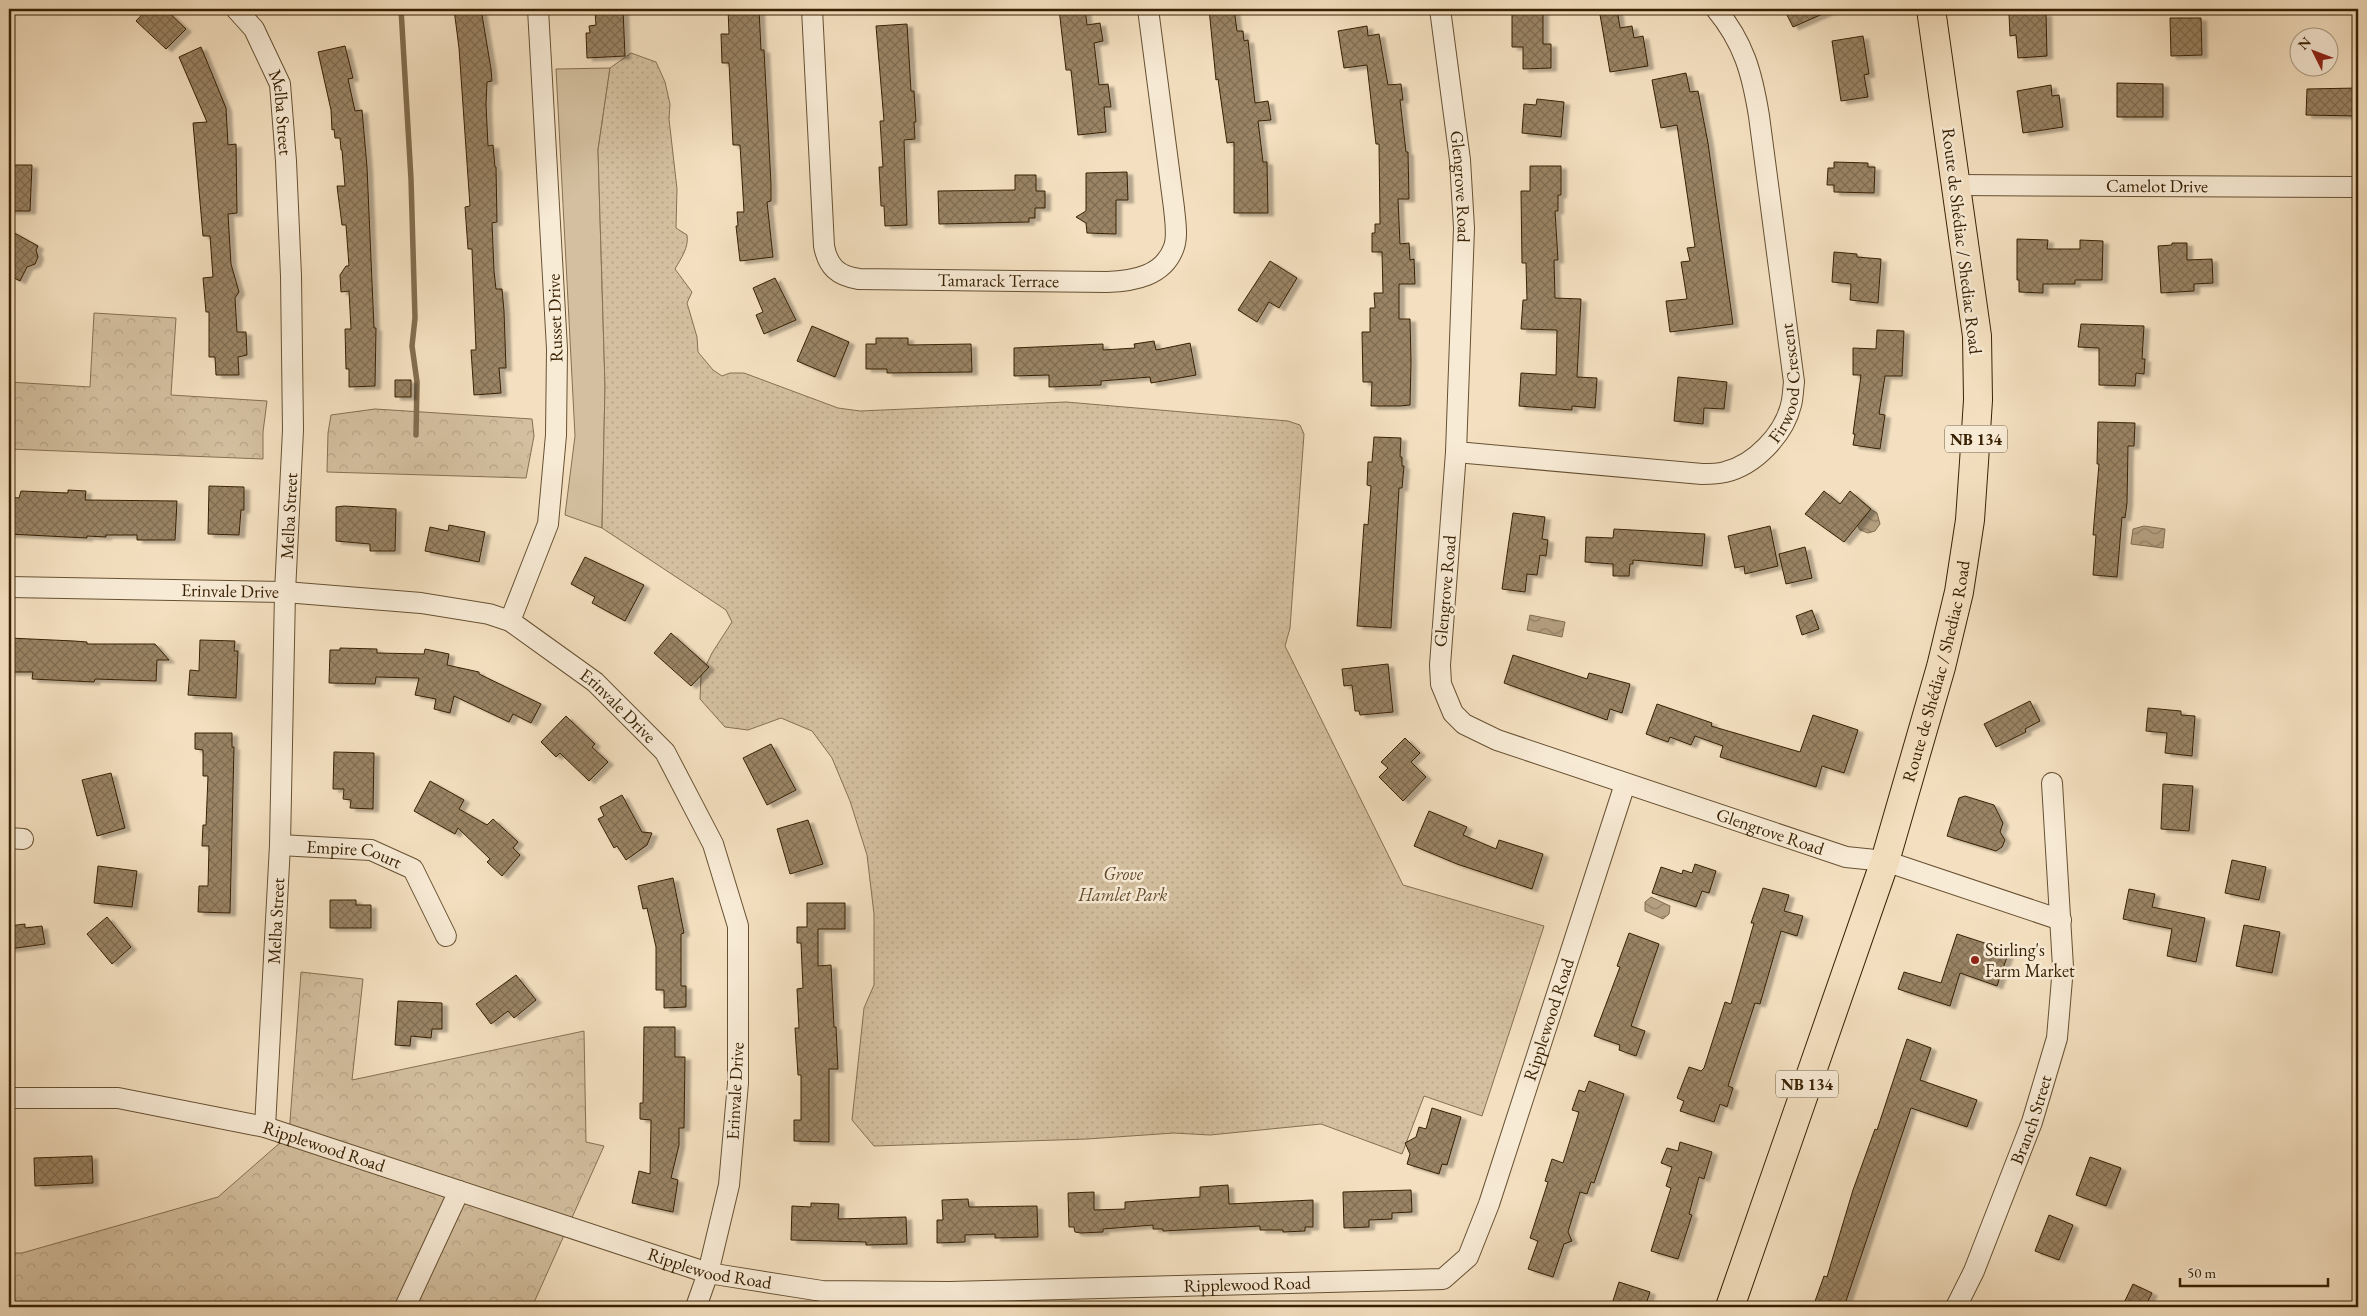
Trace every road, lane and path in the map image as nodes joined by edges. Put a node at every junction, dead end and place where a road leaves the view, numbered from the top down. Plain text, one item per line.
1 (236, 9) edge
2 (538, 9) edge
3 (812, 9) edge
4 (1148, 9) edge
5 (1440, 9) edge
6 (1716, 9) edge
7 (1931, 9) edge
8 (1956, 185) junction
9 (2358, 187) edge
10 (1456, 452) junction
11 (9, 587) edge
12 (285, 592) junction
13 (510, 621) junction
14 (2052, 783) dead end
15 (1625, 784) junction
16 (280, 845) junction
17 (1885, 861) junction
18 (2062, 920) junction
19 (446, 936) dead end
20 (9, 1098) edge
21 (265, 1127) junction
22 (459, 1191) junction
23 (708, 1273) junction
24 (405, 1307) edge
25 (696, 1307) edge
26 (1730, 1307) edge
27 (1956, 1307) edge

1 - 12 street, Melba Street
2 - 13 street, Russet Drive
3 - 4 street, Tamarack Terrace
5 - 10 street, Glengrove Road
6 - 10 street, Firwood Crescent
7 - 8 main road, Route de Shédiac / Shediac Road / NB 134
8 - 9 street, Camelot Drive
8 - 17 main road, Route de Shédiac / Shediac Road / NB 134
10 - 15 street, Glengrove Road
11 - 12 street, Erinvale Drive
12 - 13 street, Erinvale Drive
12 - 16 street, Melba Street
13 - 23 street, Erinvale Drive
14 - 18 street, Branch Street
15 - 17 street, Glengrove Road
15 - 23 street, Ripplewood Road
16 - 19 street, Empire Court
16 - 21 street, Melba Street
17 - 18 street
17 - 26 main road, Route de Shédiac / Shediac Road / NB 134
18 - 27 street, Branch Street
20 - 21 street, Ripplewood Road
21 - 22 street, Ripplewood Road
22 - 23 street, Ripplewood Road
22 - 24 street
23 - 25 street, Erinvale Drive

